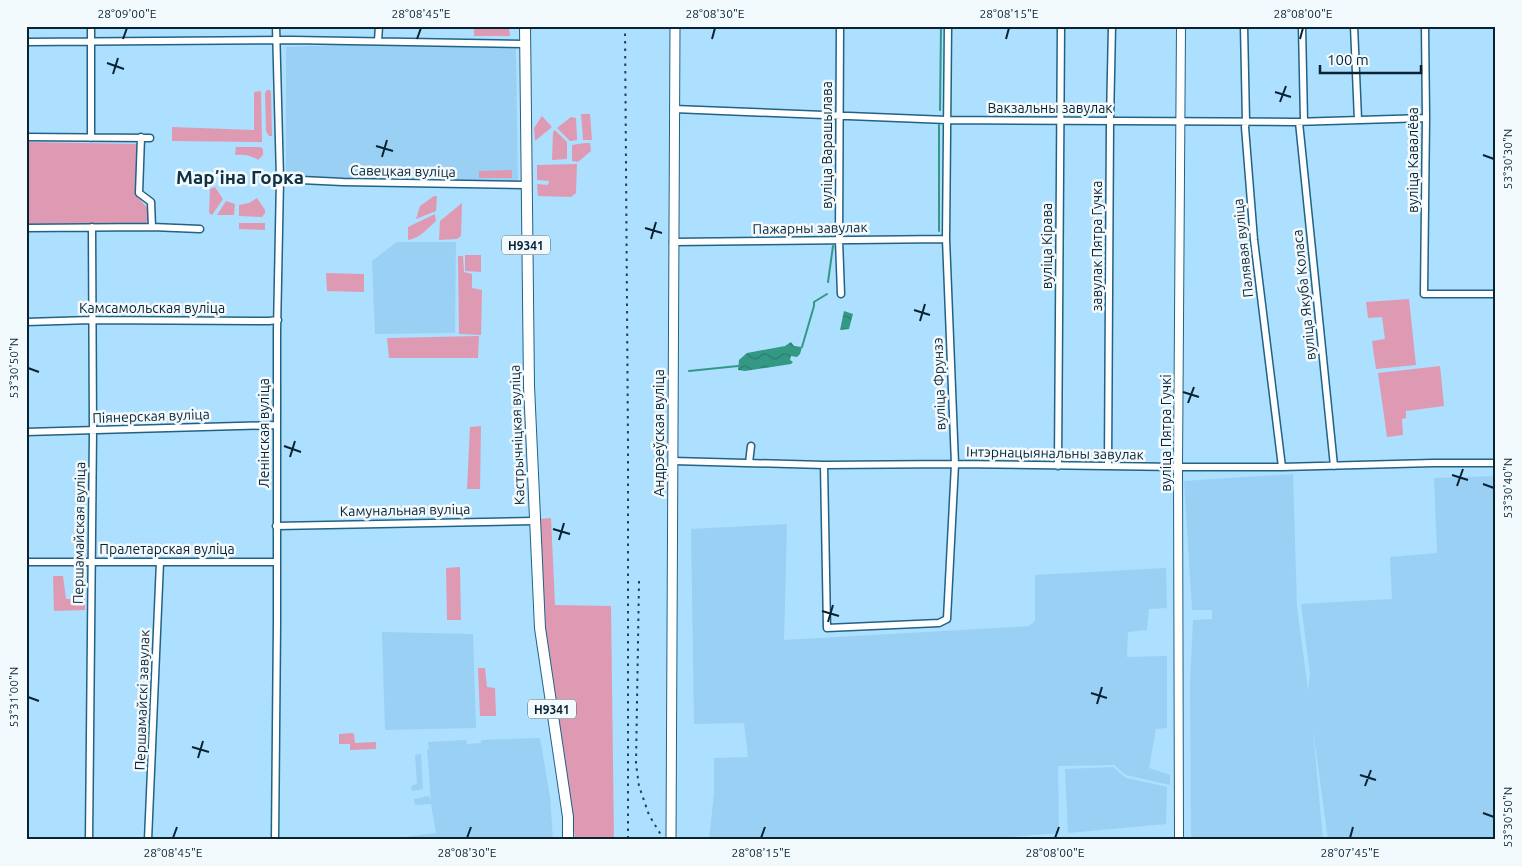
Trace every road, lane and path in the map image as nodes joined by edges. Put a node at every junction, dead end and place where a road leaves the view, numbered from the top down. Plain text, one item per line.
1 (91, 26) edge
2 (276, 26) edge
3 (379, 26) edge
4 (525, 26) edge
5 (675, 26) edge
6 (840, 26) edge
7 (948, 26) edge
8 (1061, 26) edge
9 (1112, 26) edge
10 (1181, 26) edge
11 (1244, 26) edge
12 (1302, 26) edge
13 (1354, 26) edge
14 (1424, 26) edge
15 (276, 40) junction
16 (378, 41) junction
17 (26, 42) edge
18 (91, 42) junction
19 (525, 44) junction
20 (674, 109) junction
21 (840, 116) junction
22 (1426, 118) junction
23 (947, 120) junction
24 (1060, 120) junction
25 (1181, 120) junction
26 (1358, 120) junction
27 (1110, 121) junction
28 (1301, 121) junction
29 (1246, 122) junction
30 (26, 137) edge
31 (91, 138) junction
32 (141, 138) junction
33 (150, 138) dead end
34 (280, 179) junction
35 (526, 186) junction
36 (92, 226) junction
37 (152, 227) junction
38 (26, 228) edge
39 (200, 229) dead end
40 (946, 239) junction
41 (839, 240) junction
42 (673, 242) junction
43 (841, 294) dead end
44 (1496, 294) edge
45 (91, 320) junction
46 (278, 320) junction
47 (26, 322) edge
48 (277, 425) junction
49 (93, 430) junction
50 (26, 432) edge
51 (751, 446) dead end
52 (673, 461) junction
53 (749, 463) junction
54 (1496, 463) edge
55 (824, 464) junction
56 (954, 464) junction
57 (1058, 466) junction
58 (1108, 466) junction
59 (1334, 466) junction
60 (1178, 467) junction
61 (1282, 467) junction
62 (534, 521) junction
63 (276, 526) junction
64 (26, 562) edge
65 (92, 562) junction
66 (160, 562) junction
67 (277, 562) junction
68 (89, 840) edge
69 (148, 840) edge
70 (275, 840) edge
71 (568, 840) edge
72 (671, 840) edge
73 (1179, 840) edge

1 - 18 street
2 - 15 street, Ленінская вуліца
3 - 16 street
4 - 19 main road, Кастрычніцкая вуліца / Н9341
5 - 20 main road, Андрэеўская вуліца
6 - 21 street, вуліца Варашылава
7 - 23 street, вуліца Фрунзэ
8 - 24 street, вуліца Кірава
9 - 27 street, завулак Пятра Гучка
10 - 25 street, вуліца Пятра Гучкі
11 - 29 street, Палявая вуліца
12 - 28 street, вуліца Якуба Коласа
13 - 26 street
14 - 22 street, вуліца Кавалёва
15 - 16 street
15 - 18 street
15 - 34 street, Ленінская вуліца
16 - 19 street
17 - 18 street
18 - 31 street
19 - 35 main road, Кастрычніцкая вуліца / Н9341
20 - 21 street, Вакзальны завулак
20 - 42 main road, Андрэеўская вуліца
21 - 23 street, Вакзальны завулак
21 - 41 street, вуліца Варашылава
22 - 26 street, Вакзальны завулак
22 - 44 street, вуліца Кавалёва
23 - 24 street, Вакзальны завулак
23 - 40 street, вуліца Фрунзэ
24 - 27 street, Вакзальны завулак
24 - 57 street, вуліца Кірава
25 - 27 street, Вакзальны завулак
25 - 29 street, Вакзальны завулак
25 - 60 street, вуліца Пятра Гучкі
26 - 28 street, Вакзальны завулак
27 - 58 street, завулак Пятра Гучка
28 - 29 street, Вакзальны завулак
28 - 59 street, вуліца Якуба Коласа
29 - 61 street, Палявая вуліца
30 - 31 street
31 - 32 street
32 - 33 street
32 - 37 street
34 - 35 street, Савецкая вуліца
34 - 46 street, Ленінская вуліца
35 - 62 main road, Кастрычніцкая вуліца / Н9341
36 - 37 street
36 - 38 street
36 - 45 street, Першамайская вуліца
37 - 39 street
40 - 41 street, Пажарны завулак
40 - 56 street, вуліца Фрунзэ
41 - 42 street, Пажарны завулак
41 - 43 street, вуліца Варашылава
42 - 52 main road, Андрэеўская вуліца
45 - 46 street, Камсамольская вуліца
45 - 47 street, Камсамольская вуліца
45 - 49 street, Першамайская вуліца
46 - 48 street, Ленінская вуліца
48 - 49 street, Піянерская вуліца
48 - 63 street, Ленінская вуліца
49 - 50 street, Піянерская вуліца
49 - 65 street, Першамайская вуліца
51 - 53 street
52 - 53 street, Інтэрнацыянальны завулак
52 - 72 main road, Андрэеўская вуліца
53 - 55 street, Інтэрнацыянальны завулак
54 - 59 street, Інтэрнацыянальны завулак
55 - 56 street, Інтэрнацыянальны завулак
55 - 56 street, вуліца Фрунзэ
56 - 57 street, Інтэрнацыянальны завулак
57 - 58 street, Інтэрнацыянальны завулак
58 - 60 street, Інтэрнацыянальны завулак
59 - 61 street, Інтэрнацыянальны завулак
60 - 61 street, Інтэрнацыянальны завулак
60 - 73 street, вуліца Пятра Гучкі
62 - 63 street, Камунальная вуліца
62 - 71 main road, Кастрычніцкая вуліца / Н9341
63 - 67 street, Ленінская вуліца
64 - 65 street, Пралетарская вуліца
65 - 66 street, Пралетарская вуліца
65 - 68 street, Першамайская вуліца
66 - 67 street, Пралетарская вуліца
66 - 69 street, Першамайскі завулак
67 - 70 street, Ленінская вуліца

